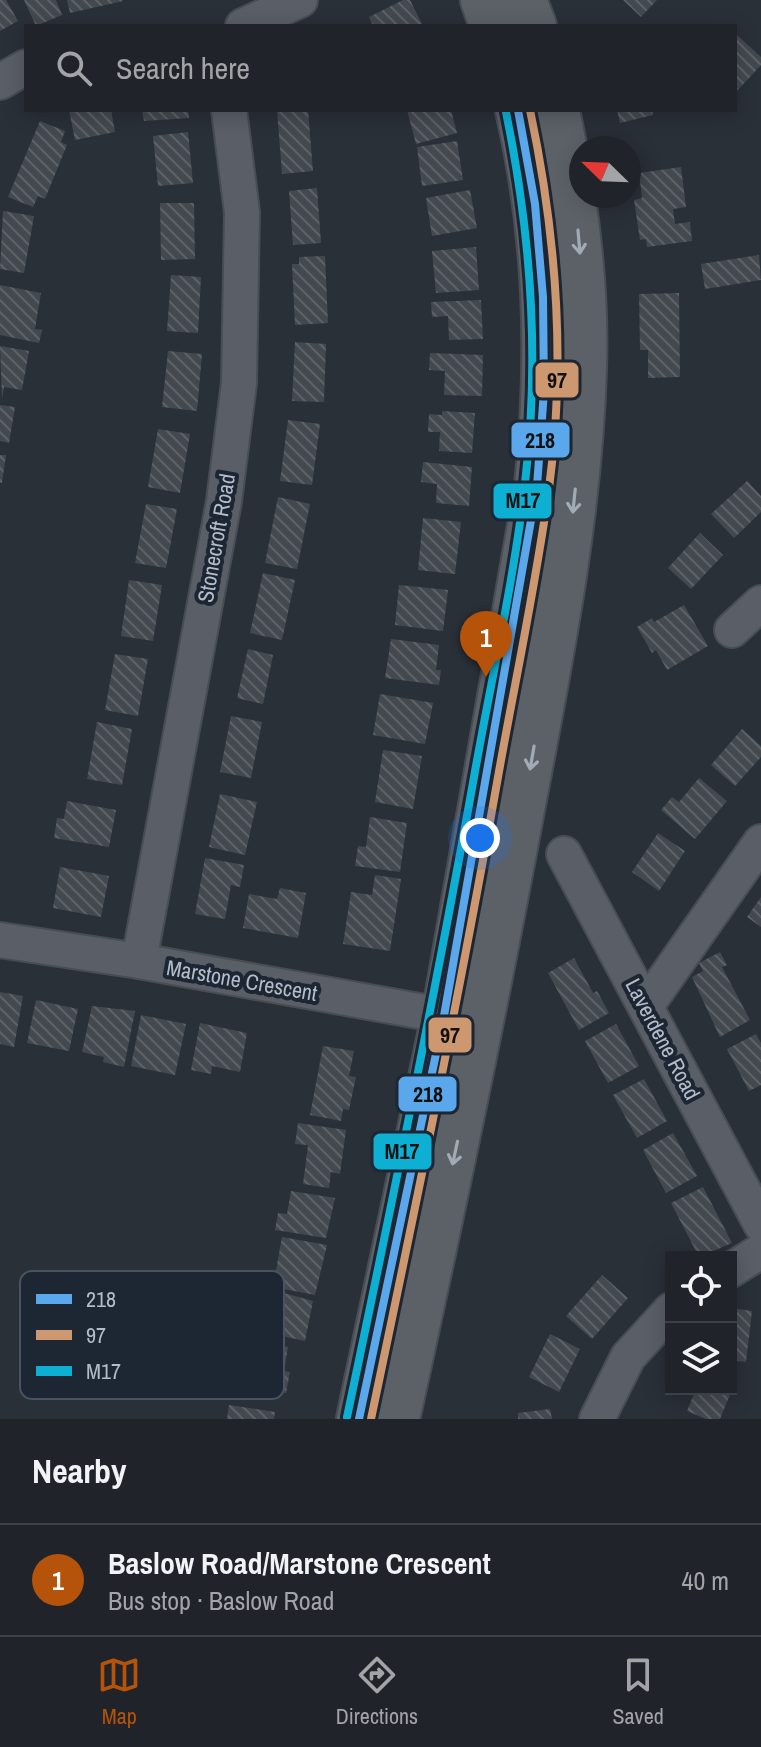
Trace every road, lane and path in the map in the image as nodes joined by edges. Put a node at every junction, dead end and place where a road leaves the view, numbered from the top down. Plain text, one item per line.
1 (300, 0) edge
2 (483, 0) edge
3 (524, 0) edge
4 (247, 24) edge
5 (491, 24) edge
6 (533, 24) edge
7 (24, 68) edge
8 (0, 82) edge
9 (229, 112) edge
10 (518, 112) edge
11 (557, 112) edge
12 (761, 603) edge
13 (732, 630) dead end
14 (761, 842) edge
15 (564, 854) dead end
16 (0, 940) edge
17 (139, 961) junction
18 (646, 1006) junction
19 (464, 1019) junction
20 (761, 1224) edge
21 (761, 1251) edge
22 (737, 1266) edge
23 (665, 1317) edge
24 (359, 1419) edge
25 (397, 1419) edge
26 (597, 1419) edge

1 - 4 street
2 - 5 main road
3 - 6 main road
7 - 8 street
9 - 17 street, Stonecroft Road
10 - 19 main road
11 -> 19 main road
12 - 13 street
14 - 18 street
15 - 18 street, Laverdene Road
16 - 17 street, Marstone Crescent
17 - 19 street, Marstone Crescent
18 - 20 street, Laverdene Road
19 - 24 main road
19 -> 25 main road
21 - 22 street
23 - 26 street

